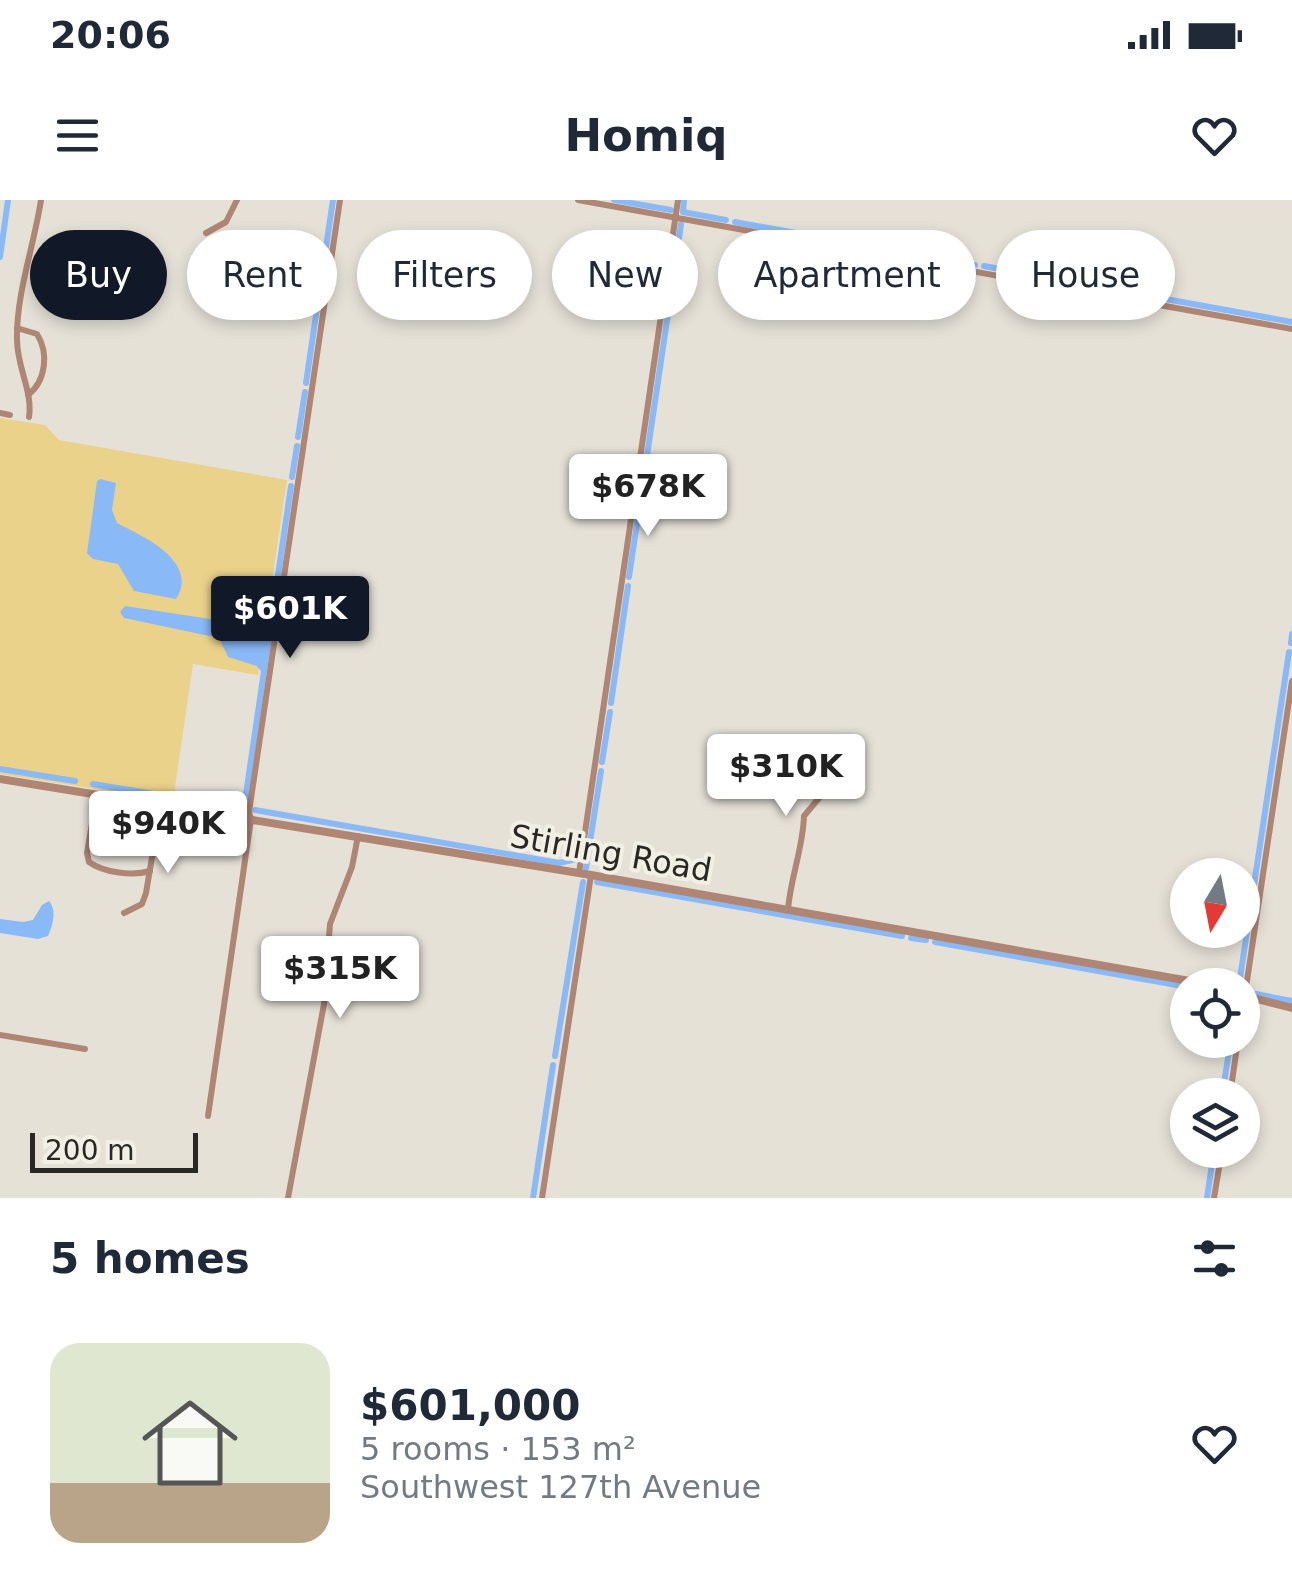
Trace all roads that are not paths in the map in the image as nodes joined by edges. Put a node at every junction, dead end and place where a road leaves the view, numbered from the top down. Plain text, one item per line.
1 (41, 200) edge
2 (237, 200) edge
3 (340, 200) edge
4 (578, 200) edge
5 (678, 200) edge
6 (676, 217) junction
7 (211, 230) edge
8 (17, 328) junction
9 (1292, 329) edge
10 (28, 395) junction
11 (29, 417) dead end
12 (1292, 681) edge
13 (834, 738) dead end
14 (0, 779) edge
15 (97, 794) junction
16 (161, 804) junction
17 (251, 819) junction
18 (358, 836) junction
19 (150, 871) junction
20 (579, 872) junction
21 (591, 874) junction
22 (788, 909) junction
23 (124, 913) dead end
24 (1247, 968) edge
25 (1170, 977) edge
26 (1260, 1000) edge
27 (1292, 1008) edge
28 (0, 1035) edge
29 (85, 1049) dead end
30 (208, 1116) dead end
31 (1219, 1168) edge
32 (288, 1198) edge
33 (542, 1198) edge
34 (1214, 1198) edge

1 - 8 street
2 - 7 street
3 - 17 street
4 - 6 street
5 - 6 street
6 - 9 street
6 - 20 street
8 - 10 street
8 - 10 street
10 - 11 street
12 - 24 street
13 - 22 street
14 - 15 street, Stirling Road
15 - 16 street, Stirling Road
15 - 19 street
16 - 17 street, Stirling Road
16 - 19 street
17 - 18 street, Stirling Road
17 - 30 street
18 - 20 street, Stirling Road
18 - 32 street
19 - 23 street
20 - 21 street, Stirling Road
21 - 22 street, Stirling Road
21 - 33 street
22 - 25 street, Stirling Road
26 - 27 street
28 - 29 street
31 - 34 street

